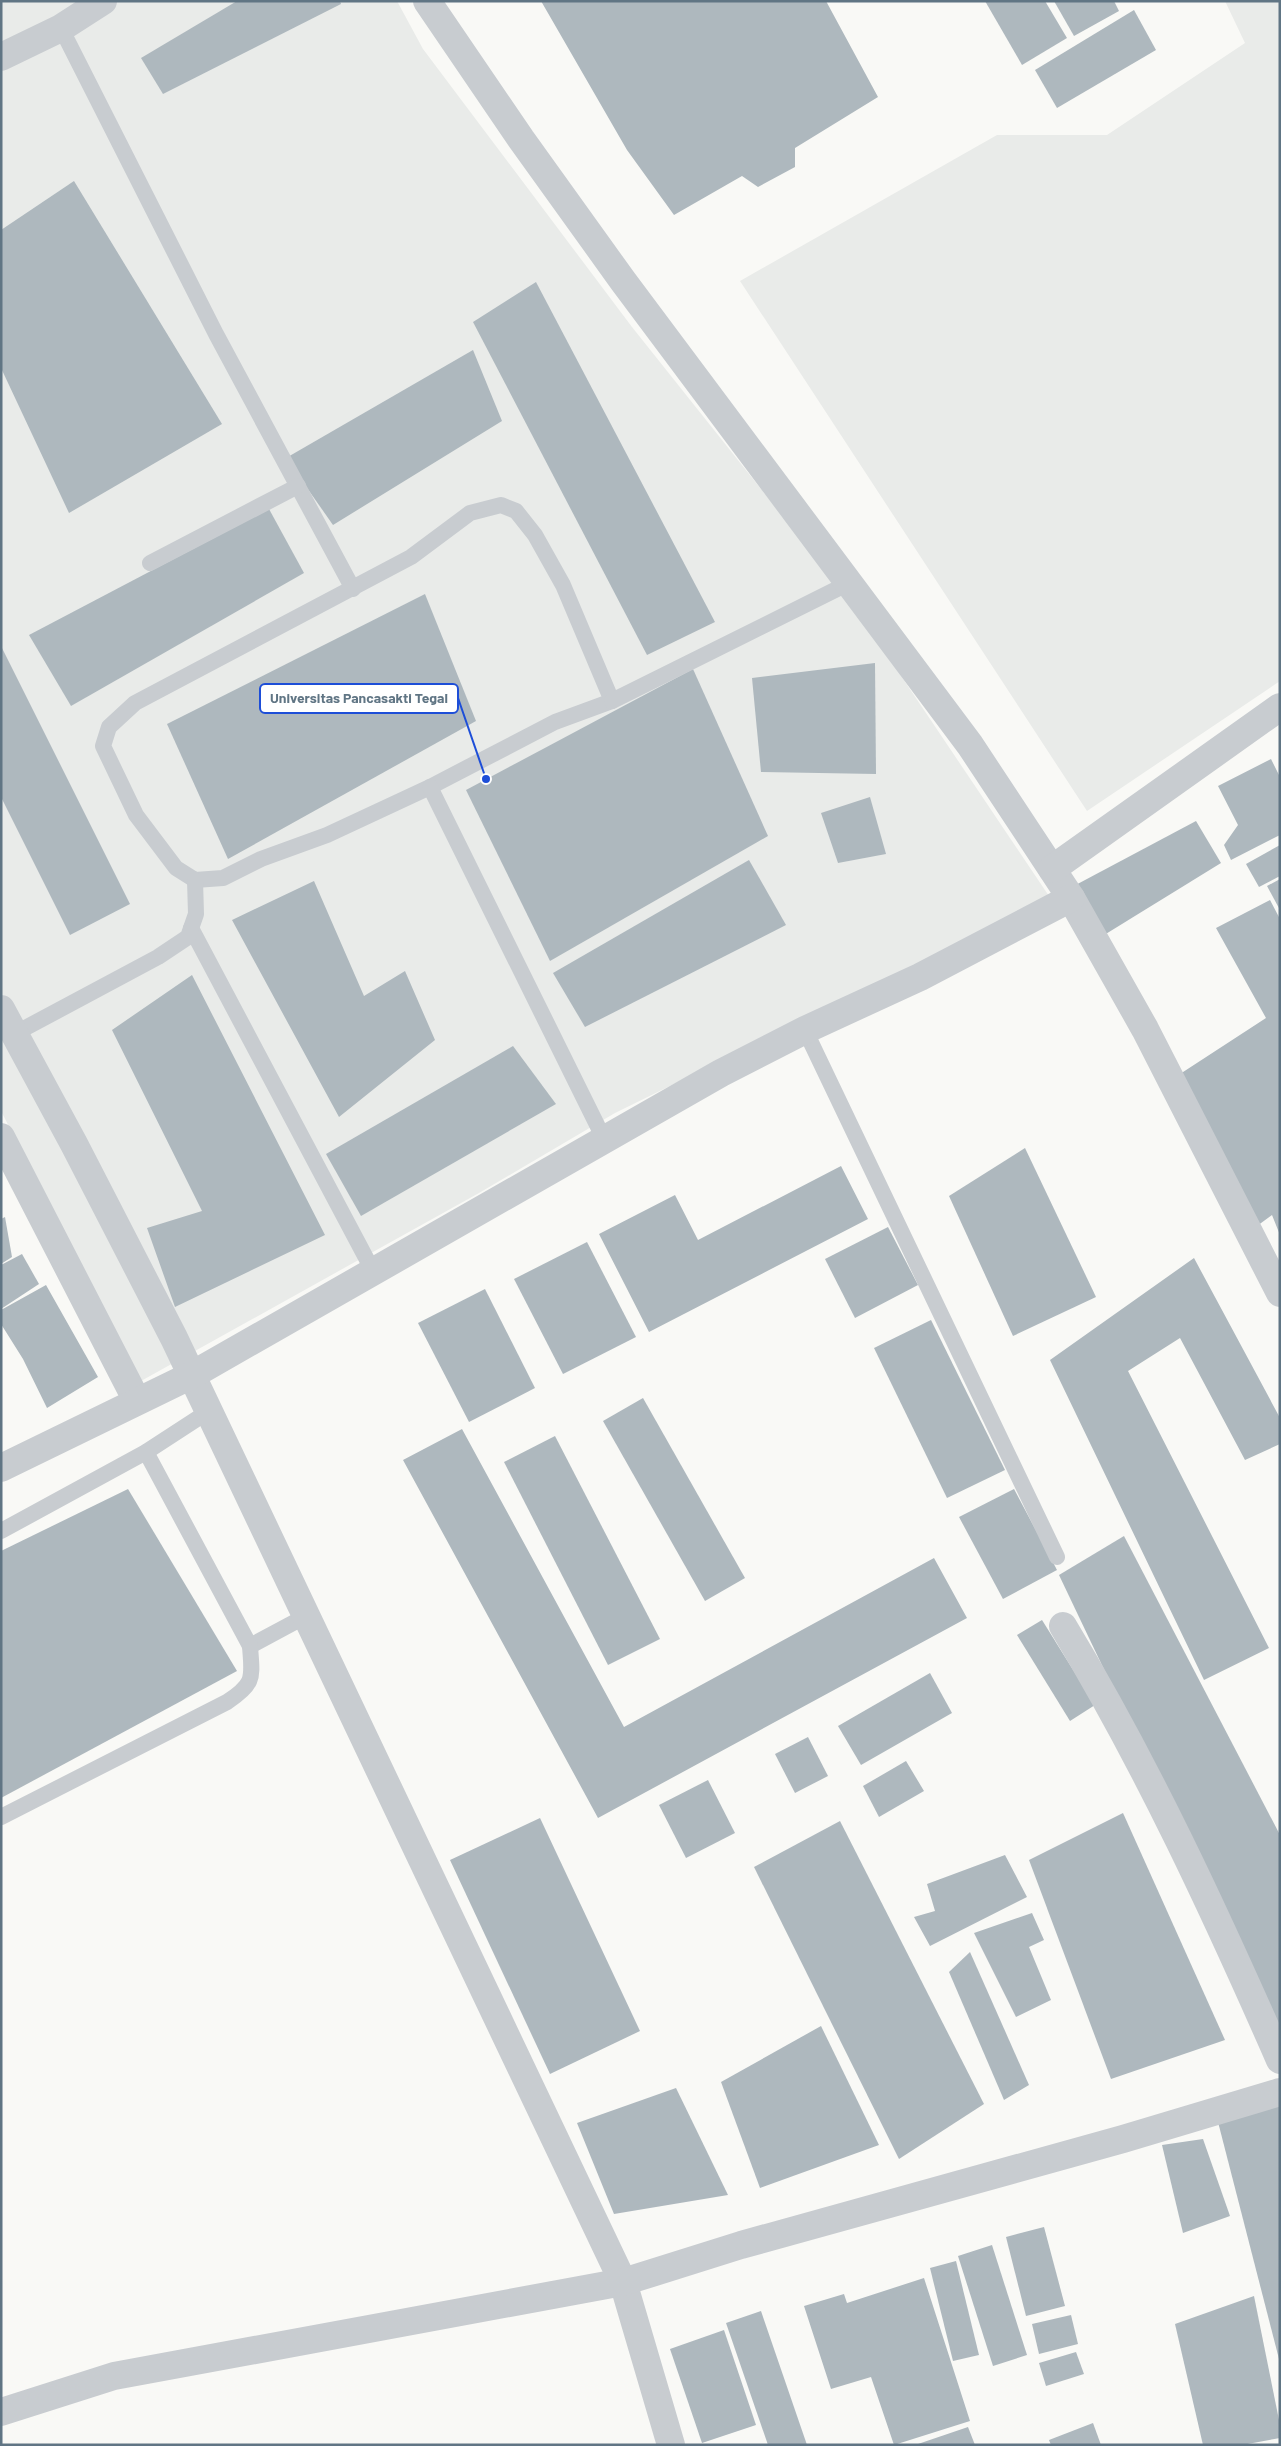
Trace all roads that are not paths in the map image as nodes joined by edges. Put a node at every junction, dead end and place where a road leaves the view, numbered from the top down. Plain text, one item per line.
1 (103, 1) edge
2 (427, 1) edge
3 (60, 28) junction
4 (1, 57) edge
5 (298, 486) junction
6 (150, 563) dead end
7 (849, 582) junction
8 (353, 589) junction
9 (612, 701) junction
10 (1280, 707) edge
11 (430, 787) junction
12 (1052, 869) junction
13 (195, 880) junction
14 (1071, 898) junction
15 (191, 928) junction
16 (1, 1009) edge
17 (805, 1030) junction
18 (14, 1034) junction
19 (1, 1137) edge
20 (605, 1140) junction
21 (373, 1271) junction
22 (1280, 1293) edge
23 (192, 1375) junction
24 (137, 1401) junction
25 (208, 1411) junction
26 (146, 1452) junction
27 (1, 1468) edge
28 (1, 1531) edge
29 (1057, 1557) dead end
30 (306, 1616) junction
31 (1063, 1626) dead end
32 (250, 1646) junction
33 (1, 1816) edge
34 (1280, 2060) edge
35 (1280, 2092) edge
36 (623, 2282) junction
37 (1, 2412) edge
38 (671, 2445) edge

1 - 3 street
2 - 7 street
3 - 4 street
3 - 5 lane
5 - 6 lane
5 - 8 lane
7 - 9 lane
7 - 12 street
8 - 9 lane
8 - 13 lane
9 - 11 lane
10 - 12 street
11 - 13 lane
11 - 20 lane
12 - 14 street
13 - 15 lane
14 - 17 street
14 - 22 street
15 - 18 lane
15 - 21 lane
16 - 18 street
17 - 20 street
17 - 29 lane
18 - 23 street
19 - 24 street
20 - 21 street
21 - 23 street
23 - 24 street
23 - 25 street
24 - 27 street
25 - 26 lane
25 - 30 street
26 - 28 lane
26 - 32 lane
30 - 32 lane
30 - 36 street
31 - 34 street
32 - 33 lane
35 - 36 street
36 - 37 street
36 - 38 street

